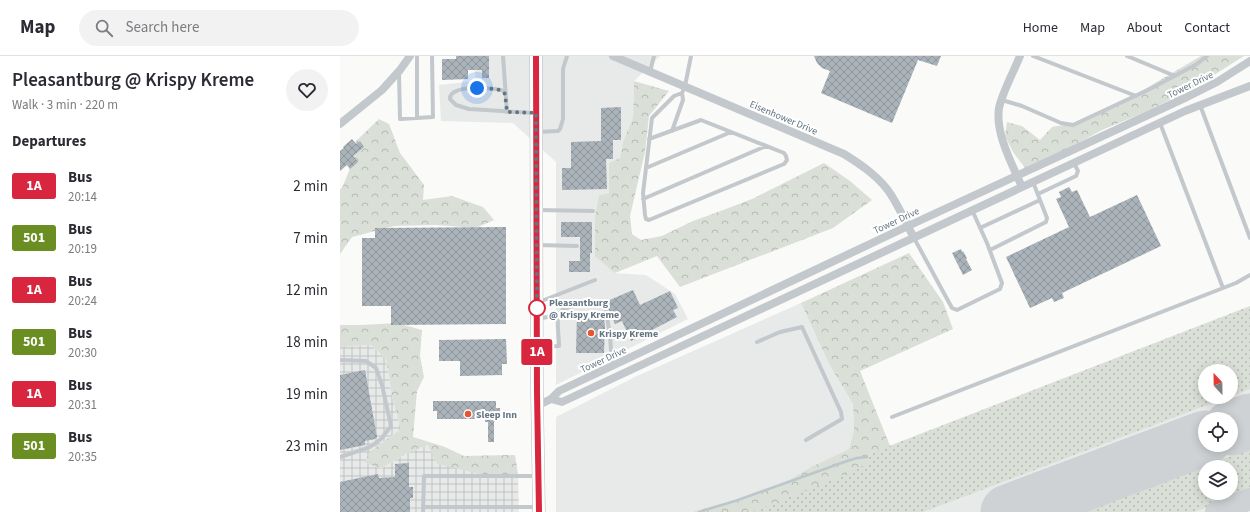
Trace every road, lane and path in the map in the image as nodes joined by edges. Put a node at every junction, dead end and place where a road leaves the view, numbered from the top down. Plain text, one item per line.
1 (410, 56) edge
2 (417, 56) edge
3 (432, 56) edge
4 (503, 56) edge
5 (536, 56) edge
6 (567, 56) edge
7 (613, 56) edge
8 (654, 56) edge
9 (691, 56) edge
10 (1020, 56) edge
11 (1033, 56) edge
12 (1128, 56) edge
13 (1207, 56) edge
14 (1250, 61) edge
15 (399, 71) junction
16 (650, 72) junction
17 (1175, 76) junction
18 (1250, 86) edge
19 (683, 90) junction
20 (505, 94) junction
21 (1136, 96) junction
22 (1002, 100) junction
23 (1200, 105) junction
24 (507, 112) junction
25 (536, 113) junction
26 (417, 118) junction
27 (1160, 123) junction
28 (340, 124) edge
29 (672, 131) junction
30 (536, 132) junction
31 (731, 132) junction
32 (649, 139) junction
33 (766, 146) junction
34 (1074, 163) junction
35 (646, 168) junction
36 (1017, 175) junction
37 (1033, 182) junction
38 (1022, 187) junction
39 (1038, 194) junction
40 (643, 199) junction
41 (1040, 200) junction
42 (537, 210) junction
43 (972, 210) junction
44 (593, 211) dead end
45 (908, 226) junction
46 (980, 228) junction
47 (914, 238) junction
48 (1250, 238) edge
49 (537, 245) junction
50 (578, 246) dead end
51 (990, 250) junction
52 (1250, 275) edge
53 (595, 280) dead end
54 (1223, 288) junction
55 (537, 303) junction
56 (558, 316) junction
57 (537, 319) junction
58 (757, 342) dead end
59 (537, 346) junction
60 (340, 360) edge
61 (613, 366) junction
62 (551, 399) junction
63 (537, 406) junction
64 (892, 417) dead end
65 (806, 440) dead end
66 (340, 457) edge
67 (538, 476) junction
68 (539, 509) edge
69 (424, 510) edge

1 - 15 street
2 - 26 lane
3 - 26 lane
4 - 20 lane
5 - 25 main road
6 - 30 lane
7 - 16 street, Eisenhower Drive
8 - 16 lane
9 - 19 lane
10 - 22 street
11 - 21 lane
12 - 17 lane
13 - 17 lane
14 - 36 street, Tower Drive
15 - 26 lane
15 - 28 street
16 - 19 street, Eisenhower Drive
17 - 21 lane
18 - 23 street, Tower Drive
19 - 29 lane
19 - 32 lane
19 - 45 street, Eisenhower Drive
20 - 24 lane
20 - 24 lane
21 - 22 lane
22 - 36 street
23 - 27 street, Tower Drive
23 - 48 lane
24 - 25 lane
25 - 30 main road
27 - 34 street, Tower Drive
27 - 54 lane
29 - 31 lane
29 - 32 lane
30 - 42 main road
31 - 33 lane
31 - 35 lane
32 - 35 lane
33 - 40 lane
33 - 40 lane
34 - 37 street, Tower Drive
34 - 39 lane
35 - 40 lane
36 - 38 street
36 - 45 street, Tower Drive
37 - 38 street, Tower Drive
37 - 39 lane
38 - 43 street, Tower Drive
39 - 41 lane
41 - 46 lane
41 - 51 lane
42 - 44 lane
42 - 49 main road
43 - 46 lane
43 - 47 street, Tower Drive
45 - 47 street, Eisenhower Drive
45 - 61 street, Tower Drive
46 - 51 lane
47 - 51 lane
47 - 62 street, Tower Drive
49 - 50 lane
49 - 55 main road
52 - 54 lane
53 - 55 lane
54 - 64 lane
55 - 57 main road
56 - 57 lane
56 - 59 lane
56 - 61 lane
57 - 59 main road
58 - 65 lane
59 - 63 main road
60 - 66 lane
61 - 62 street, Tower Drive
62 - 63 street, Tower Drive
63 - 67 main road
67 - 68 main road
67 - 69 lane
68 - 69 lane

